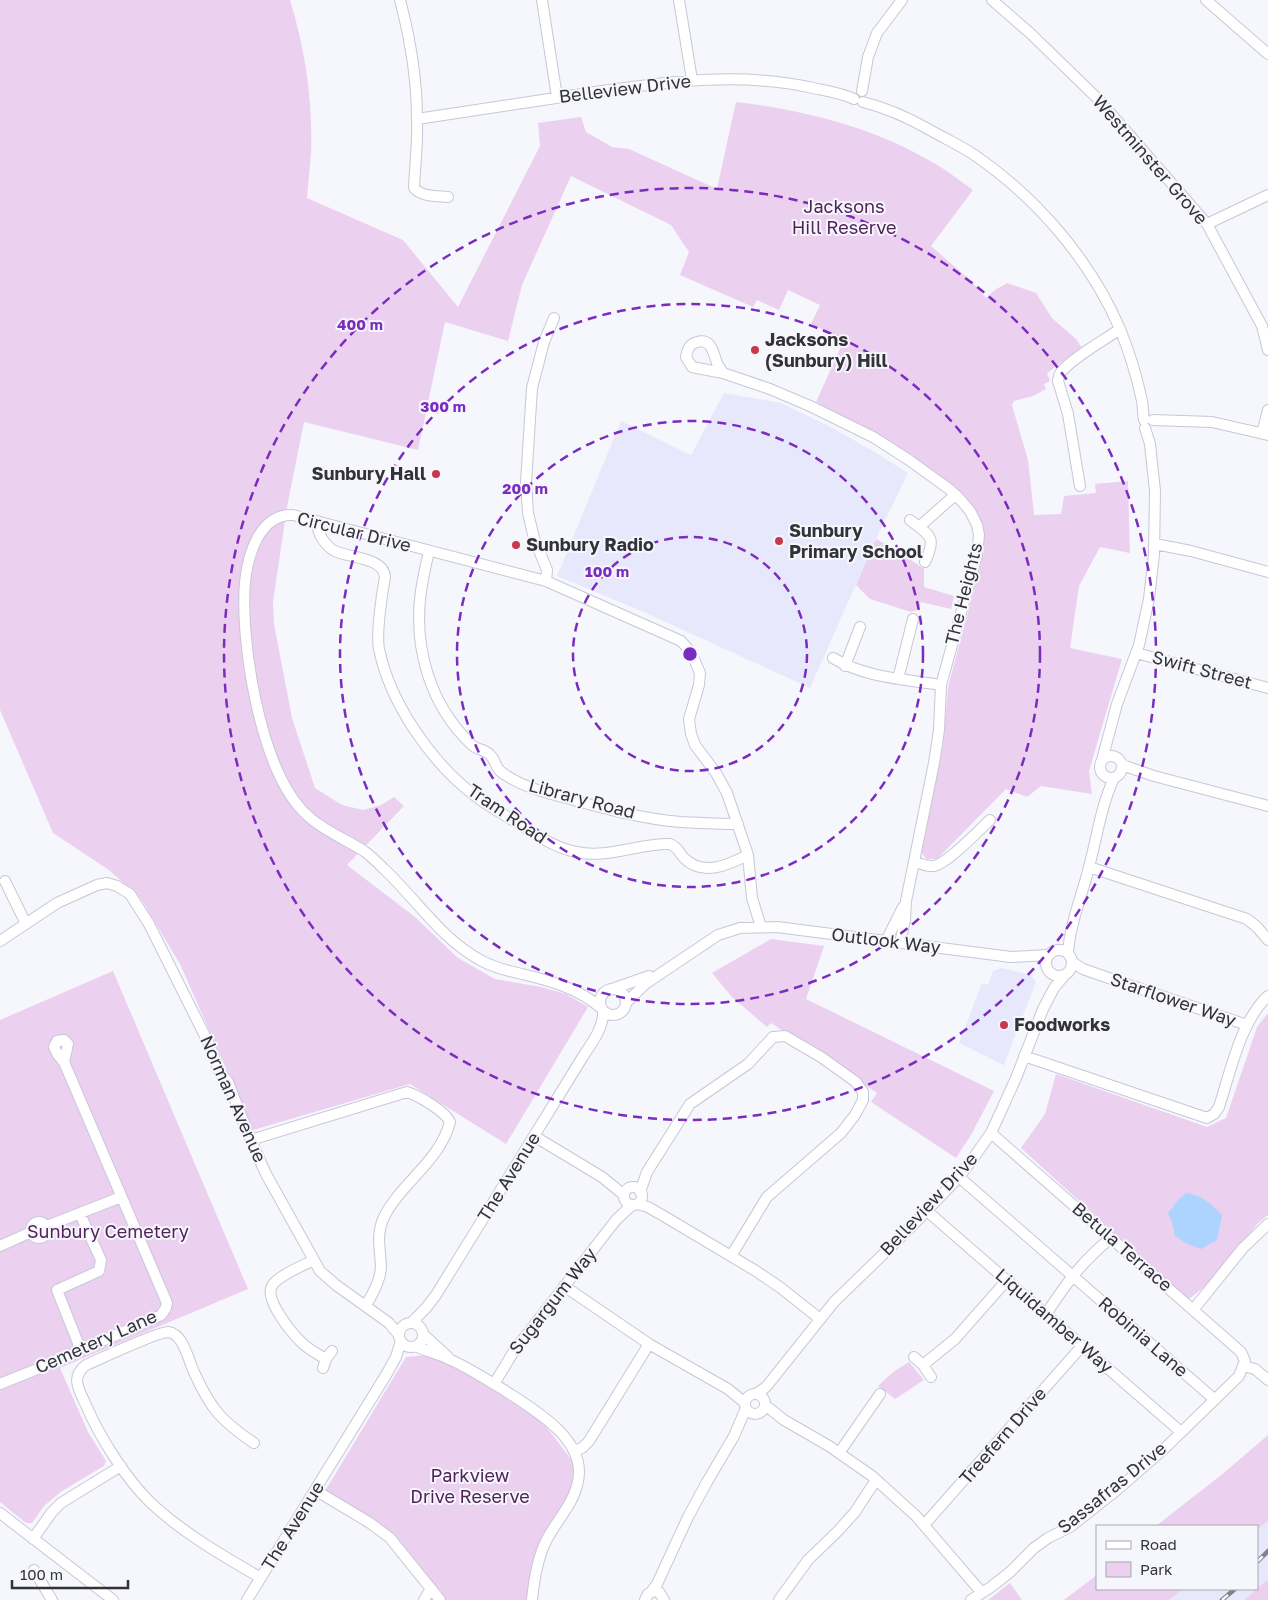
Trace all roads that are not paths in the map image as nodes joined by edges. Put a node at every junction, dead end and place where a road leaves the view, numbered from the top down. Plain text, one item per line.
1 (400, 0) edge
2 (542, 0) edge
3 (679, 0) edge
4 (902, 0) edge
5 (992, 0) edge
6 (1206, 0) edge
7 (1268, 54) edge
8 (692, 80) junction
9 (860, 96) junction
10 (557, 97) junction
11 (417, 119) junction
12 (1268, 195) edge
13 (448, 197) dead end
14 (1207, 224) junction
15 (554, 318) dead end
16 (1265, 325) edge
17 (1120, 329) junction
18 (1268, 350) edge
19 (723, 373) dead end
20 (1268, 410) edge
21 (1150, 424) junction
22 (1265, 434) edge
23 (1080, 486) dead end
24 (956, 495) junction
25 (910, 520) dead end
26 (317, 521) junction
27 (919, 527) junction
28 (1155, 544) junction
29 (429, 550) junction
30 (925, 562) dead end
31 (1268, 572) edge
32 (546, 582) junction
33 (913, 619) dead end
34 (860, 628) dead end
35 (1136, 653) junction
36 (833, 658) dead end
37 (845, 666) junction
38 (898, 679) junction
39 (941, 684) junction
40 (1268, 688) edge
41 (1109, 732) junction
42 (1102, 760) junction
43 (1119, 761) junction
44 (1101, 773) junction
45 (1154, 776) junction
46 (1116, 777) junction
47 (1104, 805) junction
48 (1268, 806) edge
49 (990, 820) dead end
50 (738, 824) junction
51 (748, 855) junction
52 (914, 862) junction
53 (1089, 868) junction
54 (6, 880) edge
55 (906, 901) junction
56 (1072, 923) junction
57 (26, 924) junction
58 (761, 927) junction
59 (1268, 940) edge
60 (0, 941) edge
61 (888, 942) junction
62 (900, 943) junction
63 (1052, 953) junction
64 (1011, 957) junction
65 (1068, 965) junction
66 (668, 968) junction
67 (1049, 971) junction
68 (612, 989) junction
69 (1268, 996) edge
70 (626, 1003) junction
71 (602, 1009) junction
72 (1043, 1010) junction
73 (616, 1015) junction
74 (1246, 1026) junction
75 (1024, 1056) junction
76 (582, 1058) junction
77 (64, 1062) dead end
78 (991, 1133) junction
79 (534, 1136) junction
80 (251, 1140) junction
81 (959, 1177) junction
82 (632, 1196) junction
83 (122, 1197) junction
84 (927, 1210) junction
85 (80, 1214) junction
86 (1267, 1227) edge
87 (1111, 1238) junction
88 (0, 1246) edge
89 (732, 1256) junction
90 (314, 1260) junction
91 (1072, 1275) junction
92 (1007, 1280) junction
93 (564, 1286) junction
94 (436, 1295) junction
95 (368, 1307) junction
96 (1193, 1310) junction
97 (1046, 1314) junction
98 (820, 1319) junction
99 (409, 1323) junction
100 (423, 1332) junction
101 (400, 1338) junction
102 (649, 1344) junction
103 (1082, 1346) junction
104 (414, 1347) junction
105 (78, 1349) junction
106 (914, 1357) dead end
107 (327, 1359) dead end
108 (451, 1360) junction
109 (923, 1365) junction
110 (1244, 1366) junction
111 (386, 1375) junction
112 (931, 1377) dead end
113 (1268, 1380) edge
114 (0, 1384) edge
115 (494, 1384) junction
116 (880, 1394) dead end
117 (1214, 1399) junction
118 (755, 1404) junction
119 (1181, 1432) junction
120 (254, 1443) dead end
121 (574, 1451) junction
122 (839, 1453) junction
123 (121, 1466) junction
124 (876, 1480) junction
125 (315, 1490) junction
126 (0, 1513) edge
127 (924, 1525) junction
128 (33, 1539) junction
129 (34, 1570) dead end
130 (261, 1578) junction
131 (430, 1590) junction
132 (982, 1593) junction
133 (655, 1597) edge
134 (52, 1600) edge
135 (114, 1600) edge
136 (247, 1600) edge
137 (424, 1600) edge
138 (440, 1600) edge
139 (532, 1600) edge
140 (779, 1600) edge
141 (971, 1600) edge

1 - 11 street
2 - 10 street
3 - 8 street
4 - 9 street
5 - 14 street, Westminster Grove
6 - 7 street
8 - 9 street, Belleview Drive
8 - 10 street, Belleview Drive
9 - 17 street, Belleview Drive
10 - 11 street, Belleview Drive
11 - 13 street
12 - 14 street
14 - 16 street, Westminster Grove
15 - 32 street
16 - 18 street, Westminster Grove
17 - 21 street, Belleview Drive
17 - 23 street
19 - 24 street, The Heights
20 - 22 street
21 - 22 street
21 - 28 street, Belleview Drive
24 - 27 street
24 - 39 street, The Heights
25 - 27 street
26 - 29 street, Circular Drive
26 - 51 street, Tram Road
26 - 71 street, Circular Drive
27 - 30 street
28 - 31 street
28 - 35 street, Belleview Drive
29 - 32 street, Circular Drive
29 - 50 street, Library Road
32 - 50 street, Circular Drive
33 - 38 street
34 - 37 street
35 - 40 street, Swift Street
35 - 41 street, Belleview Drive
36 - 37 street
37 - 38 street
38 - 39 street
39 - 52 street, The Heights
41 - 42 street, Belleview Drive
41 - 43 street
42 - 43 street
42 - 44 street
43 - 45 street
43 - 46 street
44 - 46 street
44 - 47 street, Belleview Drive
45 - 46 street
45 - 48 street
46 - 47 street, Belleview Drive
47 - 53 street, Belleview Drive
49 - 52 street
50 - 51 street, Circular Drive
51 - 58 street, Circular Drive
52 - 55 street, The Heights
53 - 56 street, Belleview Drive
53 - 59 street
54 - 57 street
55 - 61 street, The Heights
55 - 62 street, The Heights
56 - 63 street, Belleview Drive
56 - 65 street, Belleview Drive
57 - 60 street
57 - 80 street, Norman Avenue
58 - 61 street, Outlook Way
58 - 66 street, Outlook Way
61 - 62 street, Outlook Way
62 - 64 street, Outlook Way
63 - 64 street, Outlook Way
63 - 65 street
63 - 67 street
64 - 67 street, Outlook Way
65 - 67 street
65 - 72 street, Belleview Drive
65 - 74 street, Starflower Way
66 - 68 street, Outlook Way
66 - 70 street, Outlook Way
67 - 72 street, Belleview Drive
68 - 70 street
68 - 71 street
69 - 74 street
70 - 73 street
71 - 73 street
71 - 76 street, The Avenue
72 - 75 street, Belleview Drive
73 - 76 street, The Avenue
74 - 75 street
75 - 78 street, Belleview Drive
76 - 79 street, The Avenue
77 - 83 street, Cemetery Lane
78 - 81 street, Belleview Drive
78 - 87 street, Betula Terrace
79 - 82 street
79 - 94 street, The Avenue
80 - 90 street, Norman Avenue
80 - 95 street
81 - 84 street, Belleview Drive
81 - 91 street, Robinia Lane
82 - 89 street
82 - 89 street, Sugargum Way
82 - 93 street, Sugargum Way
83 - 85 street
83 - 105 street, Cemetery Lane
84 - 92 street, Liquidamber Way
84 - 98 street, Belleview Drive
85 - 88 street
85 - 105 street
86 - 96 street
87 - 91 street
87 - 96 street, Betula Terrace
89 - 98 street
90 - 95 street, Norman Avenue
90 - 107 street
91 - 97 street
91 - 117 street, Robinia Lane
92 - 97 street, Liquidamber Way
92 - 109 street
93 - 102 street
93 - 115 street, Sugargum Way
94 - 99 street, The Avenue
94 - 100 street, The Avenue
95 - 99 street, Norman Avenue
95 - 101 street, Norman Avenue
96 - 110 street, Betula Terrace
97 - 103 street, Liquidamber Way
98 - 118 street, Belleview Drive
99 - 100 street
99 - 101 street
100 - 104 street
100 - 108 street
101 - 104 street
101 - 111 street, The Avenue
102 - 118 street
102 - 121 street
103 - 119 street, Liquidamber Way
103 - 127 street, Treefern Drive
104 - 108 street
104 - 111 street, The Avenue
105 - 114 street, Cemetery Lane
106 - 109 street
108 - 115 street
109 - 112 street
110 - 113 street
110 - 117 street, Sassafras Drive
111 - 125 street, The Avenue
115 - 121 street
116 - 122 street
117 - 119 street, Sassafras Drive
118 - 122 street
118 - 133 street, Belleview Drive
119 - 132 street, Sassafras Drive
120 - 123 street
121 - 139 street
122 - 124 street
123 - 128 street
123 - 130 street
124 - 127 street
124 - 140 street
125 - 130 street, The Avenue
125 - 131 street
126 - 128 street
127 - 132 street
128 - 135 street
129 - 134 street
130 - 136 street, The Avenue
131 - 137 street
131 - 138 street
132 - 141 street, Sassafras Drive

